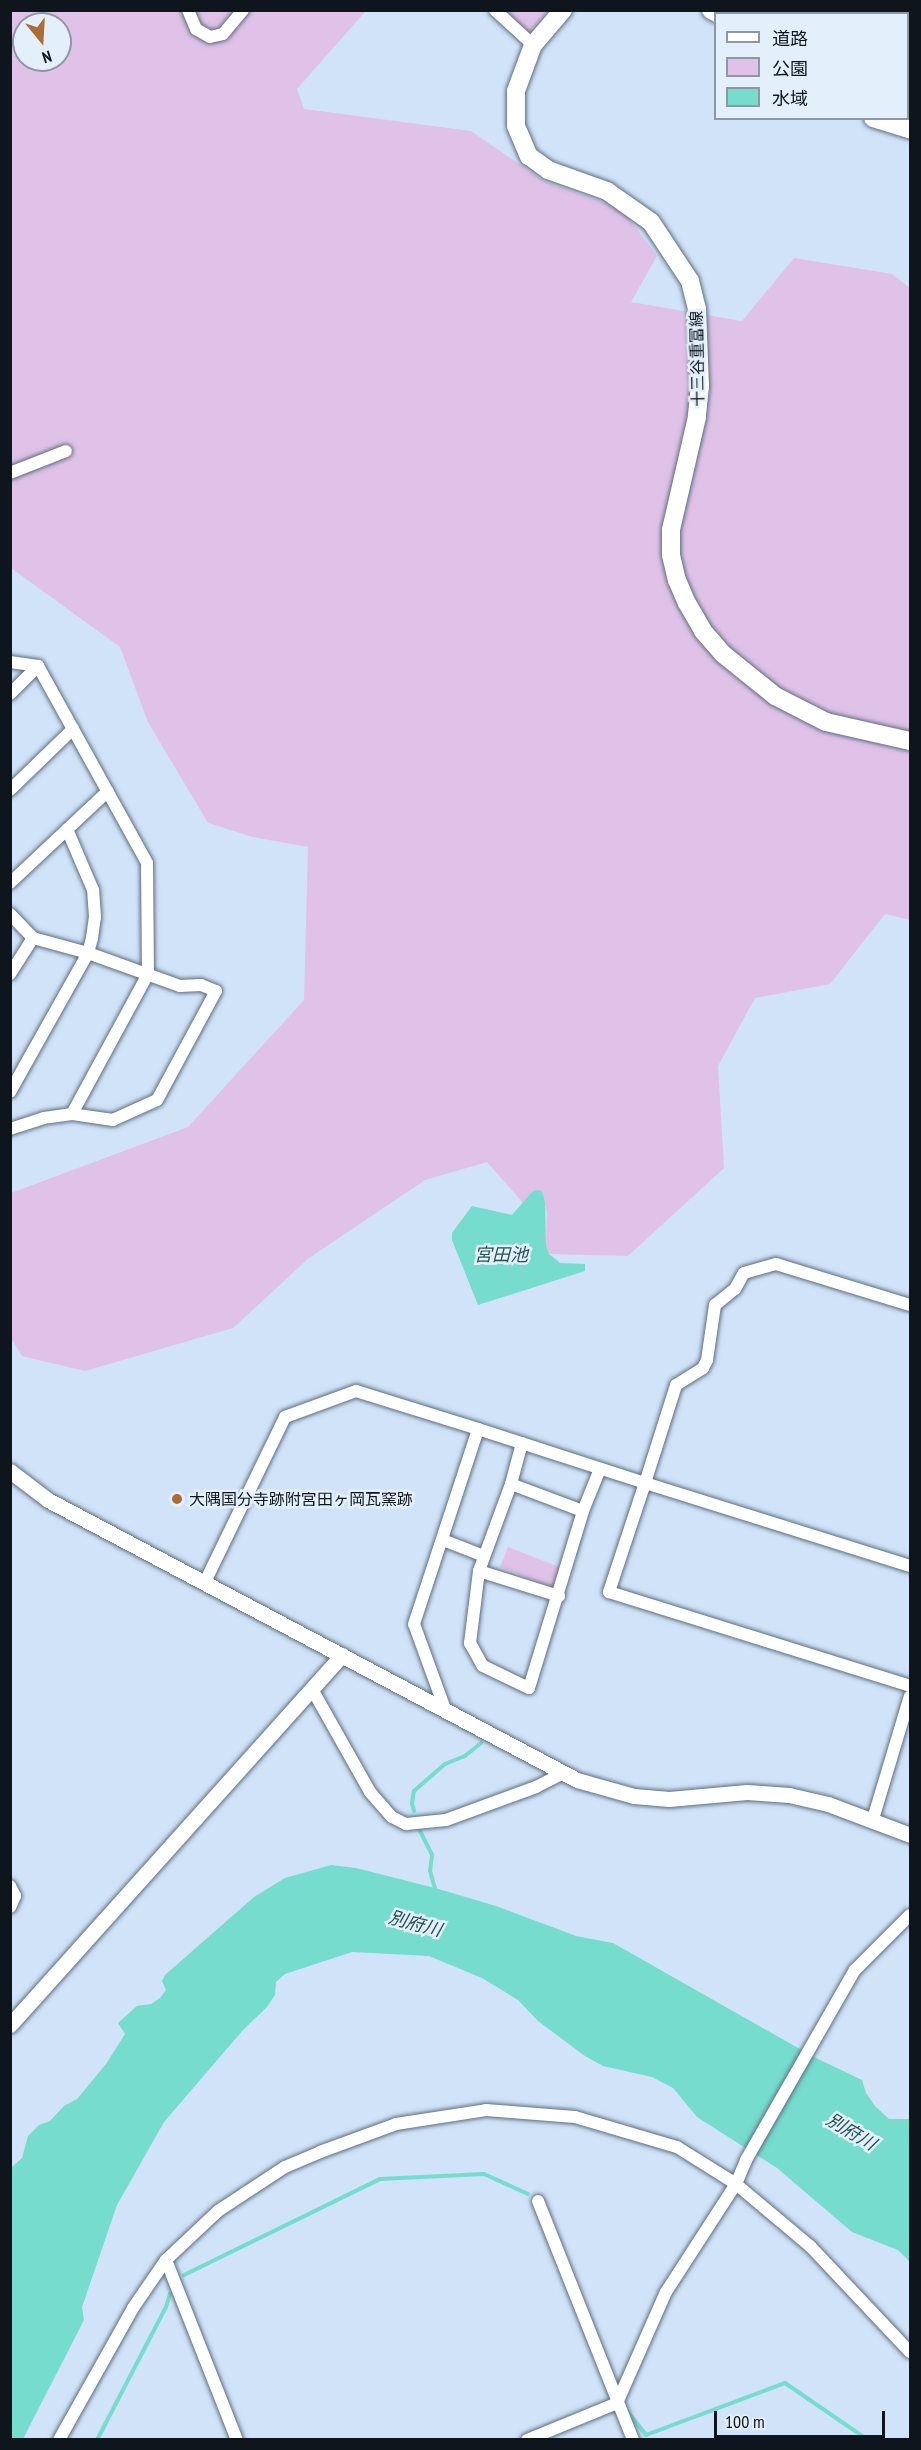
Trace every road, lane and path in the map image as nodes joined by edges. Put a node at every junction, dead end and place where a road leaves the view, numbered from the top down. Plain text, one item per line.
1 (188, 10) edge
2 (243, 10) edge
3 (495, 10) edge
4 (563, 10) edge
5 (533, 45) junction
6 (880, 120) edge
7 (910, 129) edge
8 (66, 451) dead end
9 (10, 473) edge
10 (10, 662) edge
11 (38, 666) junction
12 (10, 693) edge
13 (73, 729) junction
14 (910, 741) edge
15 (10, 790) edge
16 (108, 791) junction
17 (67, 829) junction
18 (10, 883) edge
19 (10, 914) edge
20 (33, 938) junction
21 (88, 953) junction
22 (10, 974) edge
23 (148, 974) junction
24 (10, 1092) edge
25 (72, 1114) junction
26 (10, 1129) edge
27 (910, 1305) edge
28 (478, 1429) junction
29 (522, 1443) junction
30 (600, 1470) junction
31 (10, 1471) edge
32 (645, 1483) junction
33 (511, 1484) junction
34 (584, 1511) junction
35 (443, 1540) junction
36 (484, 1556) junction
37 (910, 1566) edge
38 (479, 1571) junction
39 (205, 1582) junction
40 (559, 1596) junction
41 (342, 1655) junction
42 (910, 1686) edge
43 (312, 1689) junction
44 (910, 1696) edge
45 (445, 1710) junction
46 (563, 1773) junction
47 (873, 1819) junction
48 (910, 1835) edge
49 (10, 1886) edge
50 (10, 1907) edge
51 (910, 1915) edge
52 (10, 2025) edge
53 (736, 2184) junction
54 (538, 2201) dead end
55 (166, 2260) junction
56 (910, 2352) edge
57 (617, 2403) junction
58 (59, 2439) edge
59 (237, 2439) edge
60 (527, 2439) edge
61 (633, 2439) edge

1 - 2 street
3 - 5 street
4 - 5 main road, 十三谷重富線
5 - 14 main road, 十三谷重富線
6 - 7 main road
8 - 9 street
10 - 11 street
11 - 12 street
11 - 13 street
13 - 15 street
13 - 16 street
16 - 17 street
16 - 23 street
17 - 18 street
17 - 21 street
19 - 20 street
20 - 21 street
20 - 22 street
21 - 23 street
21 - 24 street
23 - 25 street
23 - 25 street
25 - 26 street
27 - 32 street
28 - 29 street
28 - 35 street
28 - 39 street
29 - 30 street
29 - 33 street
30 - 32 street
30 - 34 street
31 - 39 street
32 - 37 street
32 - 42 street
33 - 34 street
33 - 36 street
34 - 40 street
35 - 36 street
35 - 45 street
36 - 38 street
38 - 40 street
38 - 40 street
39 - 41 street
41 - 43 street
41 - 45 street
43 - 46 street
43 - 52 street
44 - 47 street
45 - 46 street
46 - 47 street
47 - 48 street
49 - 50 street
51 - 53 street
53 - 55 street
53 - 56 street
53 - 57 street
54 - 57 street
55 - 58 street
55 - 59 street
57 - 60 street
57 - 61 street

